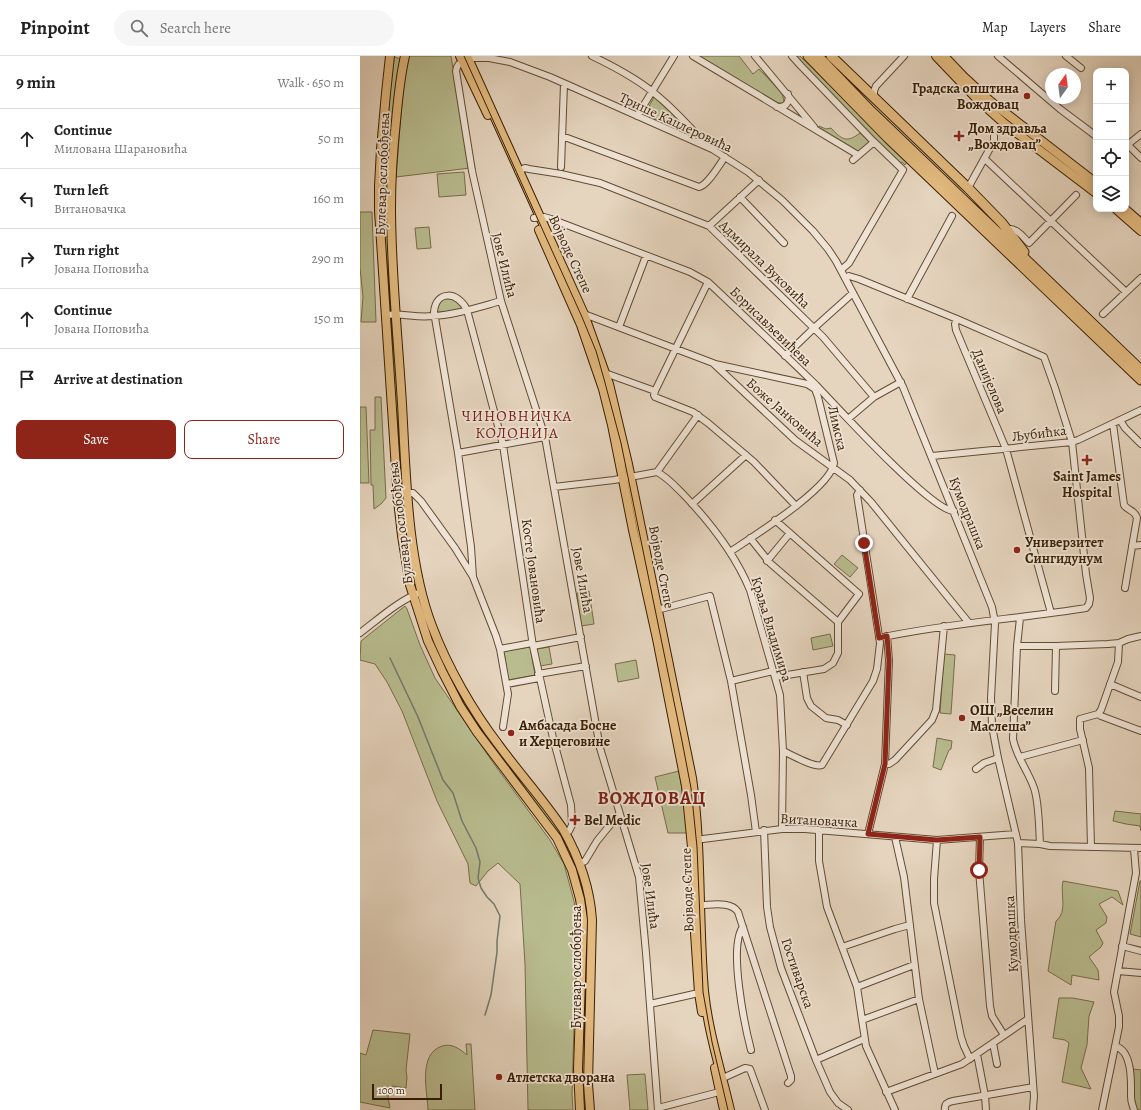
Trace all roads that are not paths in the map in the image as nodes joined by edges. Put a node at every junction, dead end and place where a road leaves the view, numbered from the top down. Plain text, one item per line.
1 (390, 56) edge
2 (403, 56) edge
3 (592, 56) edge
4 (674, 56) edge
5 (693, 56) edge
6 (754, 56) edge
7 (792, 56) edge
8 (803, 56) edge
9 (808, 56) edge
10 (818, 56) edge
11 (831, 56) edge
12 (904, 56) edge
13 (936, 56) edge
14 (944, 56) edge
15 (998, 56) edge
16 (1066, 56) edge
17 (465, 58) edge
18 (1081, 68) dead end
19 (821, 70) junction
20 (564, 84) junction
21 (876, 86) junction
22 (864, 88) junction
23 (652, 91) junction
24 (788, 94) junction
25 (874, 98) junction
26 (776, 106) junction
27 (637, 116) junction
28 (694, 131) junction
29 (818, 131) junction
30 (1093, 134) edge
31 (1141, 134) edge
32 (562, 136) junction
33 (994, 136) dead end
34 (689, 139) junction
35 (874, 142) junction
36 (1129, 144) edge
37 (1129, 148) edge
38 (712, 149) junction
39 (858, 155) junction
40 (724, 157) junction
41 (1141, 158) edge
42 (853, 160) dead end
43 (985, 160) junction
44 (561, 167) dead end
45 (518, 170) junction
46 (759, 180) junction
47 (1093, 181) edge
48 (968, 188) junction
49 (1093, 191) edge
50 (1076, 194) dead end
51 (740, 197) junction
52 (391, 205) junction
53 (379, 206) junction
54 (1119, 212) edge
55 (1128, 212) edge
56 (952, 216) dead end
57 (537, 218) junction
58 (1050, 220) junction
59 (1141, 223) edge
60 (709, 226) junction
61 (1007, 229) junction
62 (1141, 231) edge
63 (784, 243) dead end
64 (646, 256) junction
65 (841, 270) junction
66 (845, 278) junction
67 (1045, 278) junction
68 (1141, 278) edge
69 (708, 282) junction
70 (1126, 292) junction
71 (853, 293) junction
72 (907, 299) junction
73 (501, 301) junction
74 (467, 310) junction
75 (396, 314) junction
76 (1103, 314) dead end
77 (386, 315) junction
78 (581, 315) junction
79 (434, 316) junction
80 (957, 319) junction
81 (619, 327) junction
82 (814, 328) junction
83 (675, 348) junction
84 (785, 356) junction
85 (713, 363) junction
86 (605, 373) junction
87 (1139, 375) edge
88 (807, 377) junction
89 (901, 382) junction
90 (804, 384) junction
91 (1141, 384) edge
92 (654, 392) junction
93 (821, 396) junction
94 (874, 397) junction
95 (1141, 410) edge
96 (698, 415) junction
97 (848, 419) junction
98 (1120, 420) junction
99 (403, 421) junction
100 (393, 422) junction
101 (1113, 424) junction
102 (544, 437) junction
103 (1072, 442) junction
104 (1141, 444) edge
105 (503, 445) junction
106 (1006, 449) junction
107 (458, 453) junction
108 (746, 455) junction
109 (932, 456) junction
110 (833, 467) junction
111 (655, 472) junction
112 (627, 478) junction
113 (554, 487) junction
114 (860, 490) junction
115 (408, 493) junction
116 (397, 494) junction
117 (692, 504) junction
118 (796, 506) junction
119 (954, 511) junction
120 (775, 520) junction
121 (790, 534) junction
122 (750, 538) junction
123 (1141, 545) edge
124 (1132, 546) junction
125 (730, 552) junction
126 (471, 554) junction
127 (461, 557) junction
128 (767, 561) junction
129 (473, 577) junction
130 (1125, 588) dead end
131 (421, 592) junction
132 (873, 592) junction
133 (860, 594) junction
134 (413, 595) junction
135 (657, 610) junction
136 (1051, 614) junction
137 (1020, 618) junction
138 (995, 621) junction
139 (838, 622) junction
140 (969, 623) junction
141 (944, 626) junction
142 (360, 633) edge
143 (887, 636) junction
144 (1141, 636) edge
145 (580, 637) junction
146 (879, 638) junction
147 (1119, 643) junction
148 (532, 644) junction
149 (1017, 646) junction
150 (1056, 646) junction
151 (500, 648) junction
152 (586, 666) junction
153 (803, 672) junction
154 (774, 674) junction
155 (538, 676) junction
156 (732, 681) junction
157 (507, 684) junction
158 (1110, 684) junction
159 (1055, 691) dead end
160 (1141, 697) edge
161 (1098, 714) junction
162 (847, 725) junction
163 (503, 727) dead end
164 (1141, 731) edge
165 (1083, 740) junction
166 (783, 751) junction
167 (1020, 757) junction
168 (998, 758) junction
169 (885, 764) junction
170 (976, 769) dead end
171 (619, 814) junction
172 (782, 829) junction
173 (764, 830) junction
174 (819, 830) junction
175 (756, 832) junction
176 (566, 834) junction
177 (868, 834) junction
178 (1016, 834) junction
179 (895, 837) junction
180 (980, 837) junction
181 (695, 840) junction
182 (937, 840) junction
183 (1018, 843) junction
184 (1040, 844) junction
185 (1091, 847) junction
186 (1141, 848) edge
187 (573, 849) junction
188 (1134, 849) junction
189 (565, 853) junction
190 (579, 864) junction
191 (701, 905) junction
192 (910, 925) junction
193 (743, 927) junction
194 (1122, 946) junction
195 (842, 947) junction
196 (1141, 951) edge
197 (582, 966) junction
198 (592, 966) junction
199 (914, 966) junction
200 (1118, 971) junction
201 (1141, 973) edge
202 (857, 987) junction
203 (702, 993) junction
204 (919, 999) junction
205 (650, 1004) junction
206 (1028, 1019) junction
207 (862, 1020) junction
208 (1004, 1036) junction
209 (864, 1039) junction
210 (993, 1043) junction
211 (1115, 1046) junction
212 (751, 1050) dead end
213 (977, 1054) junction
214 (970, 1059) junction
215 (816, 1060) junction
216 (997, 1064) dead end
217 (935, 1074) junction
218 (723, 1078) junction
219 (788, 1083) dead end
220 (1033, 1087) junction
221 (723, 1091) junction
222 (886, 1092) junction
223 (985, 1096) junction
224 (658, 1109) edge
225 (580, 1110) edge
226 (590, 1110) edge
227 (724, 1110) edge
228 (730, 1110) edge
229 (765, 1110) edge
230 (848, 1110) edge
231 (895, 1110) edge
232 (945, 1110) edge
233 (986, 1110) edge
234 (1033, 1110) edge
235 (1102, 1110) edge
236 (1134, 1110) edge

1 - 53 main road, Булевар ослобођења
2 - 52 main road, Булевар ослобођења
3 - 23 street
4 - 23 street
5 - 26 street
6 - 24 street
7 - 35 street
8 - 19 highway
9 - 19 highway
10 - 67 highway
11 - 22 highway
12 - 21 street
13 - 49 main road
14 - 47 main road
15 - 30 street
16 - 18 street
17 - 20 street, Трише Кацлеровића
17 - 45 main road, Војводе Степе
17 - 57 main road, Војводе Степе
17 - 73 street, Јове Илића
19 - 87 highway
20 - 27 street, Трише Кацлеровића
20 - 32 street
21 - 22 street
21 - 25 street
22 - 25 highway
23 - 27 street
23 - 28 street
24 - 26 street
24 - 29 street
25 - 48 highway
26 - 29 street
27 - 34 street, Трише Кацлеровића
28 - 34 street
28 - 38 street
29 - 39 street
31 - 36 street
32 - 40 street
32 - 44 street
33 - 43 street
34 - 38 street, Трише Кацлеровића
35 - 39 street
35 - 65 street
37 - 41 street
38 - 40 street, Трише Кацлеровића
39 - 42 street
40 - 46 street, Трише Кацлеровића
43 - 48 street
43 - 58 street
45 - 57 main road, Војводе Степе
45 - 60 street, Адмирала Вуковића
46 - 51 street
46 - 65 street, Трише Кацлеровића
48 - 61 highway
50 - 58 street
51 - 60 street
51 - 63 street
52 - 53 main road
52 - 75 main road, Булевар ослобођења
53 - 77 main road, Булевар ослобођења
54 - 62 main road
55 - 59 main road
56 - 72 street
57 - 64 street, Борисављевићева
57 - 78 main road, Војводе Степе
58 - 61 street
58 - 70 street
60 - 82 street, Адмирала Вуковића
61 - 67 highway
64 - 69 street, Борисављевићева
64 - 81 street
65 - 66 street, Трише Кацлеровића
66 - 71 street, Трише Кацлеровића
66 - 72 street
67 - 87 highway
68 - 70 street
69 - 83 street
69 - 84 street, Борисављевићева
70 - 76 street
71 - 82 street
71 - 89 street, Кумодрашка
72 - 80 street
73 - 74 street
73 - 102 street, Јове Илића
74 - 79 street
74 - 79 street
74 - 105 street, Косте Јовановића
75 - 77 street
75 - 79 street
75 - 99 main road, Булевар ослобођења
77 - 100 main road, Булевар ослобођења
78 - 81 street, Боже Јанковића
78 - 86 main road, Војводе Степе
78 - 112 main road, Војводе Степе
79 - 107 street
80 - 103 street
80 - 106 street, Данијелова
81 - 83 street, Боже Јанковића
82 - 84 street
82 - 94 street, Адмирала Вуковића
83 - 85 street, Боже Јанковића
83 - 92 street
84 - 88 street, Борисављевићева
85 - 90 street, Лимска
85 - 110 street, Боже Јанковића
86 - 92 street
86 - 112 main road, Војводе Степе
87 - 91 highway
88 - 90 street
88 - 93 street, Борисављевићева
89 - 94 street
89 - 109 street, Кумодрашка
90 - 93 street, Лимска
92 - 96 street
93 - 97 street, Борисављевићева
93 - 110 street, Лимска
94 - 97 street
95 - 98 street, Љубићка
96 - 108 street
96 - 111 street
97 - 119 street, Борисављевићева
98 - 101 street, Љубићка
98 - 104 street
99 - 100 main road
99 - 115 main road, Булевар ослобођења
100 - 116 main road, Булевар ослобођења
101 - 103 street, Љубићка
101 - 124 street
102 - 105 street
102 - 113 street, Јове Илића
103 - 106 street, Љубићка
103 - 136 street
105 - 107 street
105 - 148 street, Косте Јовановића
106 - 109 street, Љубићка
106 - 136 street, Данијелова
107 - 126 street
108 - 117 street
108 - 118 street
109 - 119 street, Кумодрашка
110 - 114 street, Боже Јанковића
110 - 118 street, Лимска
111 - 112 street
111 - 117 street, Краља Владимира
112 - 113 street
112 - 135 main road, Војводе Степе
112 - 181 main road, Војводе Степе
113 - 145 street, Јове Илића
114 - 132 street
114 - 140 street, Боже Јанковића
115 - 116 street
115 - 127 street
115 - 131 main road, Булевар ослобођења
116 - 134 main road, Булевар ослобођења
117 - 125 street, Краља Владимира
118 - 120 street, Лимска
119 - 138 street, Кумодрашка
120 - 121 street
120 - 122 street, Лимска
121 - 128 street
121 - 133 street
122 - 125 street, Лимска
122 - 128 street
123 - 124 street
124 - 130 street
125 - 154 street, Краља Владимира
126 - 127 street
126 - 129 street
127 - 129 street
128 - 139 street
129 - 151 street
131 - 134 street
131 - 176 main road, Булевар ослобођења
132 - 133 street
132 - 146 street
133 - 139 street
134 - 142 street
134 - 189 main road, Булевар ослобођења
135 - 156 street
135 - 181 main road, Војводе Степе
136 - 137 street
137 - 138 street
137 - 149 street
138 - 140 street
138 - 168 street, Кумодрашка
139 - 153 street
140 - 141 street
141 - 143 street
141 - 169 street
143 - 146 street
143 - 169 street
144 - 147 street
145 - 148 street
145 - 152 street, Јове Илића
146 - 162 street
147 - 150 street
147 - 158 street
148 - 151 street
148 - 155 street, Косте Јовановића
149 - 150 street
149 - 167 street
150 - 159 street
151 - 157 street
152 - 155 street
152 - 171 street, Јове Илића
153 - 154 street
153 - 162 street
154 - 156 street
154 - 166 street, Краља Владимира
155 - 157 street
155 - 176 street, Косте Јовановића
156 - 175 street
157 - 163 street
158 - 160 street
158 - 161 street
161 - 164 street
161 - 165 street
162 - 166 street
165 - 167 street
165 - 185 street
166 - 172 street, Краља Владимира
167 - 184 street
168 - 170 street
168 - 178 street, Кумодрашка
169 - 177 street
171 - 190 street
171 - 205 street, Јове Илића
172 - 173 street, Витановачка
172 - 174 street, Витановачка
173 - 175 street, Витановачка
173 - 215 street, Гостиварска
174 - 177 street, Витановачка
174 - 195 street
175 - 181 street, Витановачка
176 - 187 main road, Булевар ослобођења
177 - 179 street, Витановачка
178 - 180 street, Витановачка
178 - 183 street, Кумодрашка
179 - 182 street, Витановачка
179 - 192 street
180 - 182 street, Витановачка
180 - 208 street
181 - 191 main road, Војводе Степе
181 - 203 main road, Војводе Степе
182 - 214 street
183 - 184 street
183 - 206 street, Кумодрашка
184 - 185 street
185 - 188 street
186 - 188 street
187 - 189 main road
187 - 190 main road, Булевар ослобођења
188 - 194 street
189 - 197 main road, Булевар ослобођења
190 - 198 main road, Булевар ослобођења
191 - 193 street
191 - 203 main road, Војводе Степе
192 - 195 street
192 - 199 street
193 - 212 street
193 - 219 street
194 - 196 street
194 - 200 street
195 - 202 street
197 - 198 main road
197 - 225 main road, Булевар ослобођења
198 - 226 main road, Булевар ослобођења
199 - 202 street
199 - 204 street
200 - 201 street
200 - 211 street
202 - 207 street
203 - 205 street
203 - 218 main road, Војводе Степе
203 - 221 main road, Војводе Степе
204 - 207 street
204 - 217 street
205 - 224 street, Јове Илића
206 - 208 street
206 - 220 street, Кумодрашка
207 - 209 street
208 - 210 street
209 - 215 street
209 - 222 street
210 - 213 street
210 - 216 street
211 - 235 street
211 - 236 street
213 - 214 street
213 - 223 street
214 - 217 street
215 - 230 street, Гостиварска
217 - 222 street
218 - 221 main road, Војводе Степе
218 - 229 street
220 - 223 street
220 - 234 street, Кумодрашка
221 - 224 street
221 - 227 main road, Војводе Степе
221 - 228 main road, Војводе Степе
222 - 231 street
223 - 232 street
223 - 233 street

